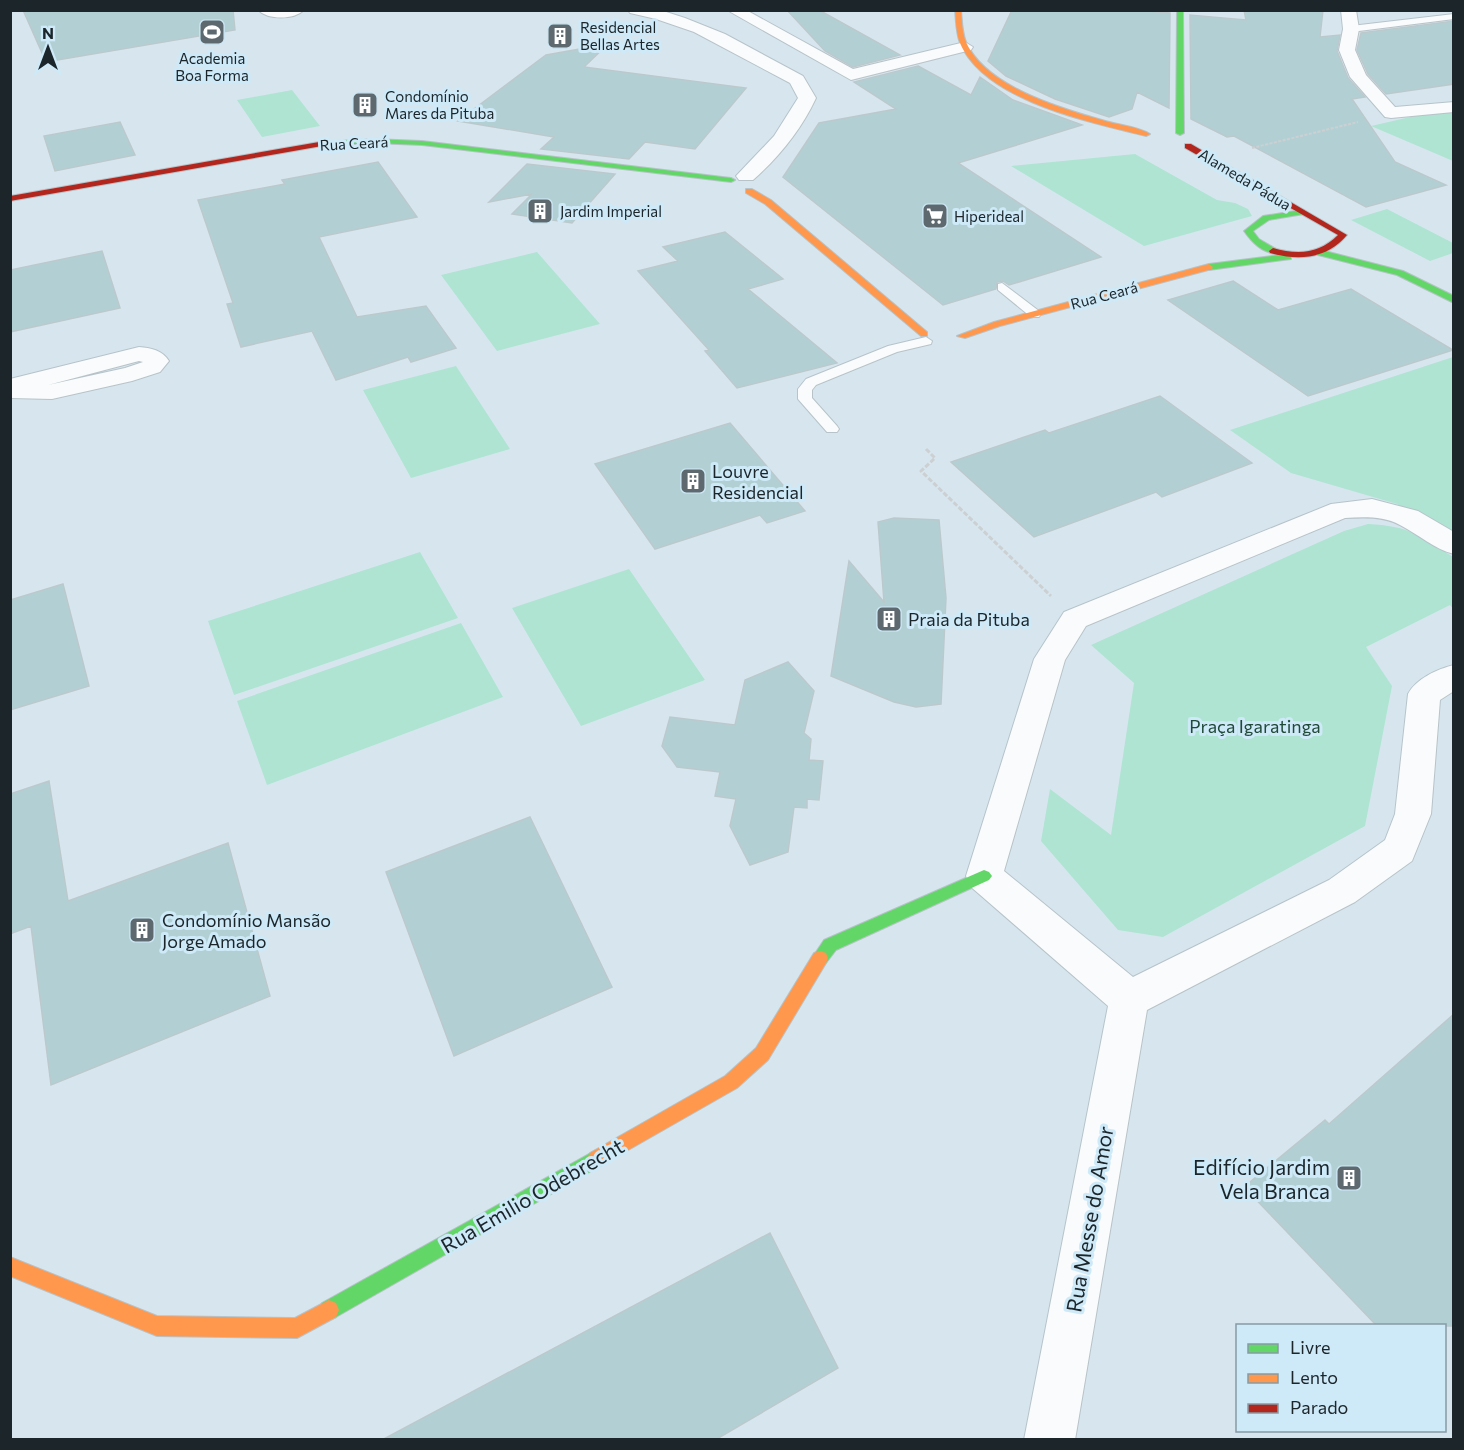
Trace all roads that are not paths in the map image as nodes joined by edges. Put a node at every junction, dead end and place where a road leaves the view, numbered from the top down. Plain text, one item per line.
1 (265, 10) edge
2 (297, 10) edge
3 (635, 10) edge
4 (734, 10) edge
5 (958, 10) edge
6 (1180, 10) edge
7 (1348, 10) edge
8 (1426, 10) edge
9 (1454, 16) edge
10 (1439, 17) junction
11 (1351, 29) junction
12 (965, 47) junction
13 (1454, 107) edge
14 (1169, 131) junction
15 (1188, 146) junction
16 (1218, 179) dead end
17 (747, 180) junction
18 (10, 199) edge
19 (1301, 212) junction
20 (1373, 249) dead end
21 (1224, 253) dead end
22 (1321, 253) junction
23 (1295, 256) junction
24 (1211, 266) junction
25 (1400, 273) junction
26 (1002, 287) dead end
27 (1454, 300) edge
28 (1035, 314) junction
29 (942, 335) junction
30 (832, 429) dead end
31 (1454, 544) edge
32 (1454, 676) edge
33 (984, 876) junction
34 (1129, 999) junction
35 (10, 1266) edge
36 (1049, 1440) edge

1 - 2 street
3 - 17 street
4 - 12 street
5 - 12 street
6 - 14 street
7 - 11 street
8 - 10 lane
9 - 10 lane
10 - 11 lane
11 - 13 street
12 - 14 street
14 - 15 street
15 - 16 street, Alameda Pádua
15 - 19 street, Alameda Pádua
17 - 18 street, Rua Ceará
17 - 29 street, Rua Ceará
19 - 22 street, Alameda Pádua
19 - 23 street
20 - 25 street
21 - 24 street, Rua Ceará
22 - 23 street, Rua Ceará
22 - 25 street
23 - 24 street, Rua Ceará
24 - 28 street, Rua Ceará
25 - 27 street
26 - 28 lane
28 - 29 street, Rua Ceará
29 - 30 lane
31 - 33 street
32 - 34 street
33 - 34 street
33 - 35 street, Rua Emilio Odebrecht
34 - 36 street, Rua Messe do Amor

